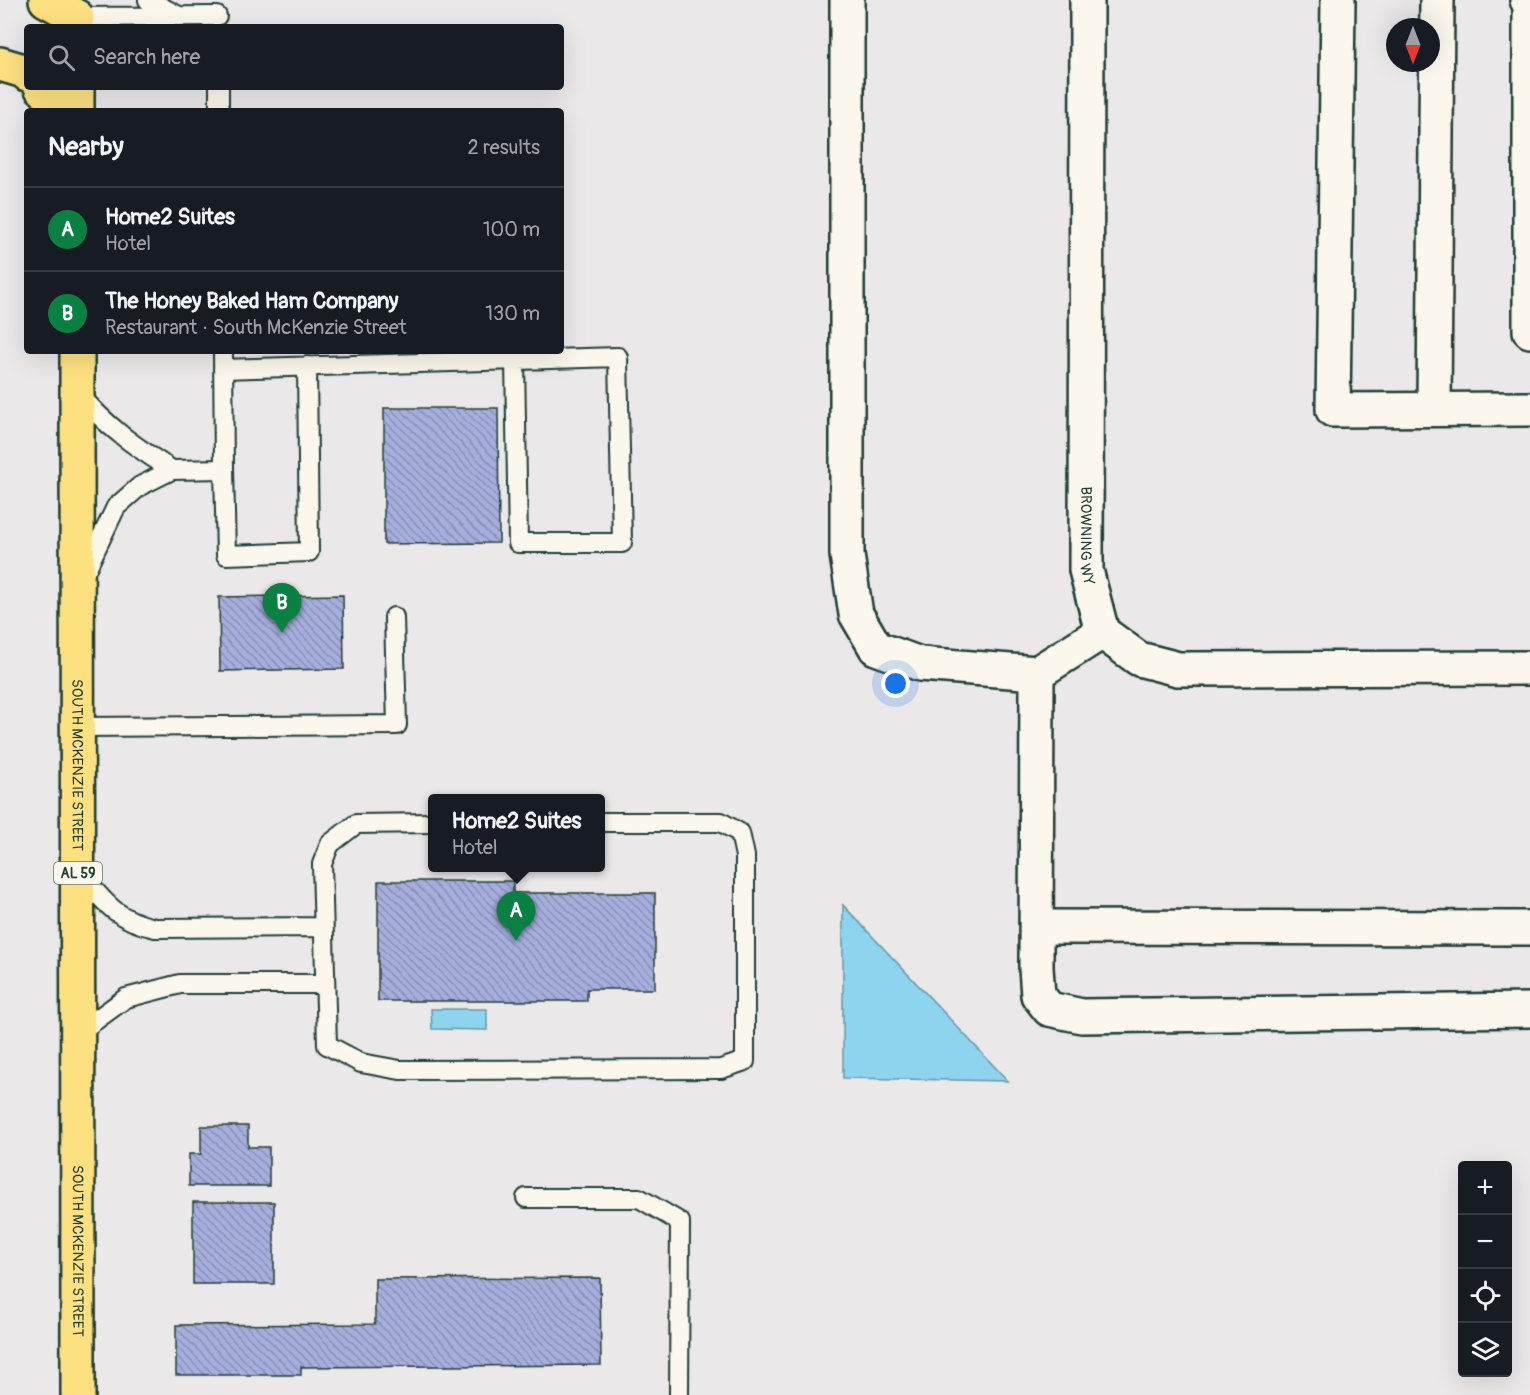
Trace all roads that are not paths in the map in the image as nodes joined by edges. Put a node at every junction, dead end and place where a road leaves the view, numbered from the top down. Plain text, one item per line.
1 (46, 0) edge
2 (148, 0) edge
3 (847, 0) edge
4 (1086, 0) edge
5 (1338, 0) edge
6 (1437, 0) edge
7 (1527, 0) edge
8 (218, 14) edge
9 (77, 15) edge
10 (178, 16) junction
11 (160, 24) edge
12 (0, 64) edge
13 (24, 71) edge
14 (44, 90) edge
15 (77, 90) edge
16 (93, 90) edge
17 (219, 90) edge
18 (57, 108) edge
19 (78, 108) edge
20 (80, 108) edge
21 (219, 108) edge
22 (1530, 332) edge
23 (77, 354) edge
24 (223, 360) edge
25 (515, 360) junction
26 (307, 366) junction
27 (77, 392) junction
28 (1434, 409) junction
29 (1530, 409) edge
30 (224, 469) junction
31 (172, 470) junction
32 (77, 589) junction
33 (394, 616) dead end
34 (1102, 632) junction
35 (1530, 668) edge
36 (1037, 673) junction
37 (77, 727) junction
38 (605, 822) edge
39 (428, 823) edge
40 (78, 870) junction
41 (323, 927) junction
42 (1037, 927) junction
43 (1530, 928) edge
44 (324, 984) junction
45 (1530, 1010) edge
46 (78, 1033) junction
47 (526, 1198) dead end
48 (78, 1395) edge
49 (679, 1395) edge

1 - 9 main road
2 - 10 lane
3 - 36 street
4 - 34 street, BROWNING WY
5 - 28 street
6 - 28 street
7 - 22 street
8 - 10 lane
9 - 10 lane
10 - 11 lane
12 - 13 main road
14 - 18 main road
15 - 19 main road
16 - 20 lane
17 - 21 lane
23 - 27 main road, SOUTH MCKENZIE STREET / AL 59
24 - 26 lane
24 - 30 lane
25 - 25 lane
25 - 26 lane
26 - 30 lane
27 - 31 lane
27 - 32 main road, SOUTH MCKENZIE STREET / AL 59
28 - 29 street
30 - 31 lane
31 - 32 lane
32 - 37 main road, SOUTH MCKENZIE STREET / AL 59
33 - 37 lane
34 - 35 street
34 - 36 street
36 - 42 street
37 - 40 main road, SOUTH MCKENZIE STREET / AL 59
38 - 44 lane
39 - 41 lane
40 - 41 lane
40 - 46 main road, SOUTH MCKENZIE STREET / AL 59
41 - 44 lane
42 - 43 street
42 - 45 street
44 - 46 lane
46 - 48 main road, SOUTH MCKENZIE STREET / AL 59
47 - 49 lane

